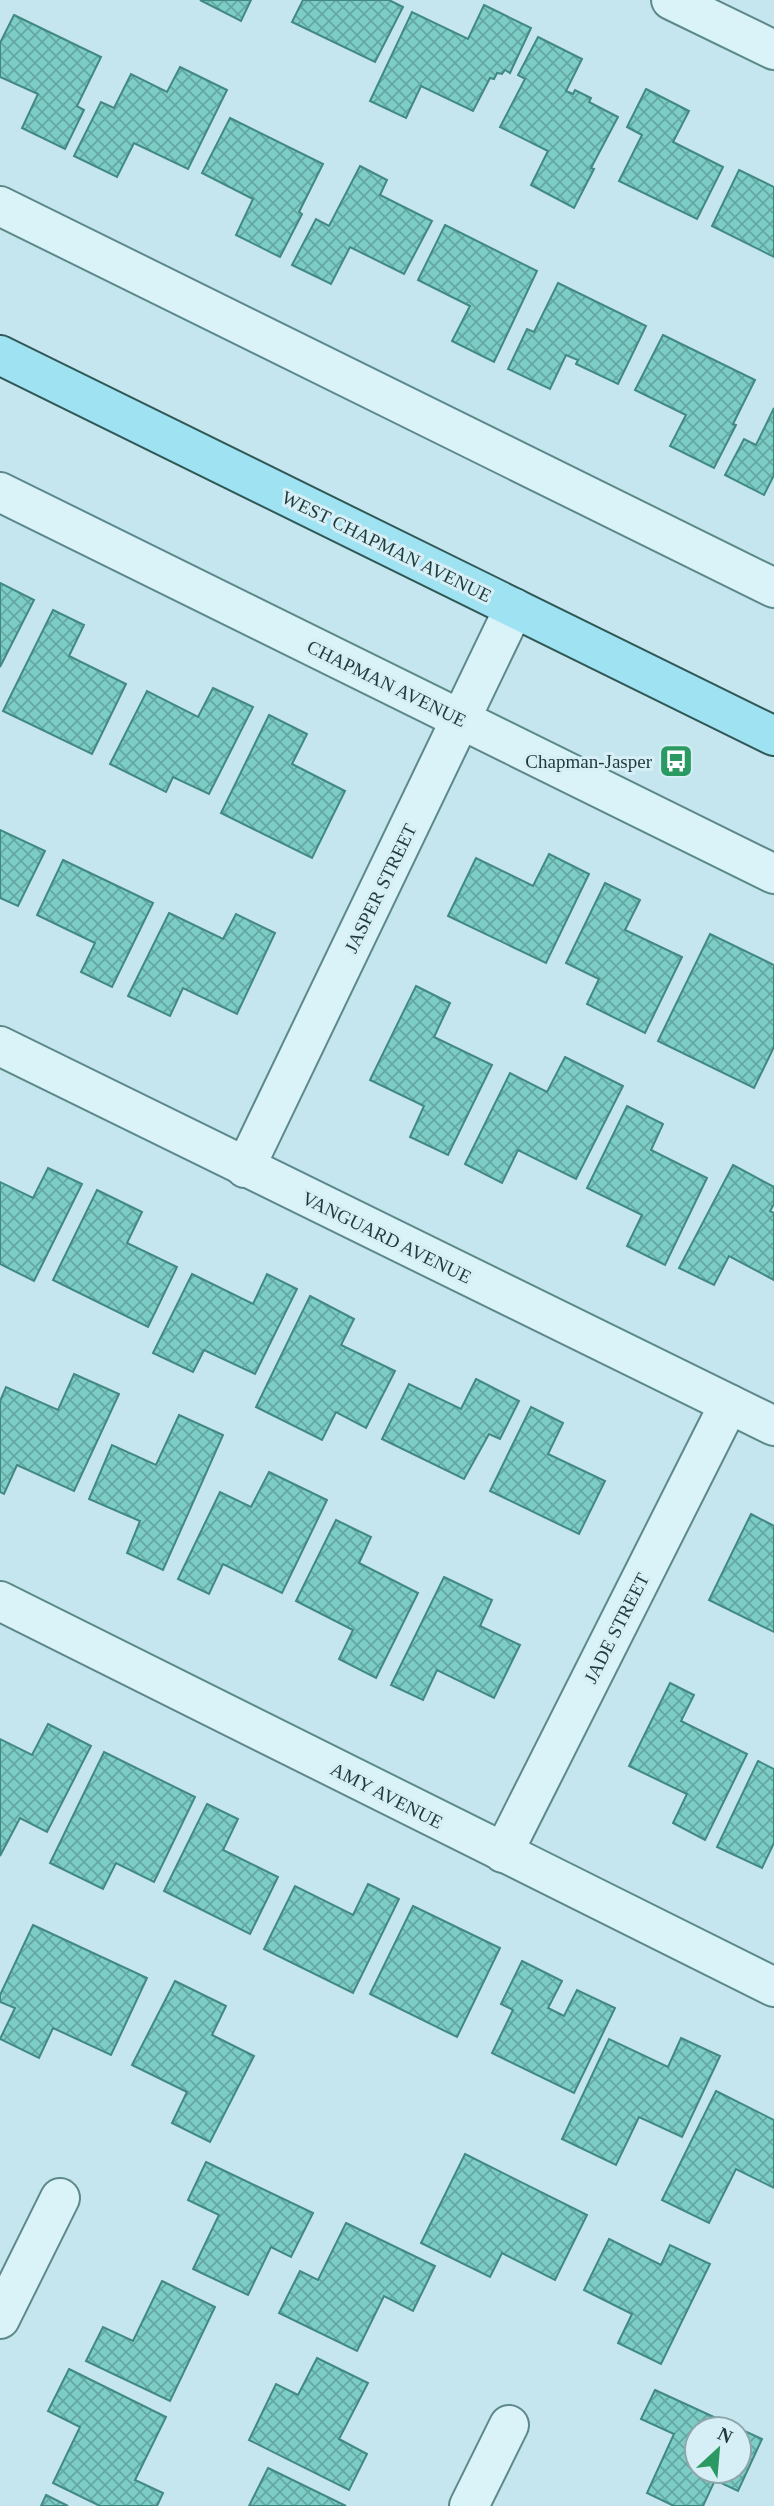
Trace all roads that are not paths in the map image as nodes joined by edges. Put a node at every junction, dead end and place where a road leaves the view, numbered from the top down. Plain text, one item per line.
1 (671, 0) edge
2 (774, 50) edge
3 (0, 206) edge
4 (0, 355) edge
5 (0, 492) edge
6 (774, 588) edge
7 (514, 608) junction
8 (461, 719) junction
9 (774, 736) edge
10 (774, 874) edge
11 (0, 1046) edge
12 (245, 1168) junction
13 (729, 1404) junction
14 (774, 1426) edge
15 (0, 1601) edge
16 (503, 1853) junction
17 (774, 1987) edge
18 (60, 2198) dead end
19 (0, 2319) edge
20 (509, 2425) dead end
21 (469, 2506) edge

1 - 2 street
3 - 6 street
4 - 7 main road, WEST CHAPMAN AVENUE
5 - 8 street, CHAPMAN AVENUE
7 - 8 street, JASPER STREET
7 - 9 main road, WEST CHAPMAN AVENUE
8 - 10 street, CHAPMAN AVENUE
8 - 12 street, JASPER STREET
11 - 12 street, VANGUARD AVENUE
12 - 13 street, VANGUARD AVENUE
13 - 14 street, VANGUARD AVENUE
13 - 16 street, JADE STREET
15 - 16 street, AMY AVENUE
16 - 17 street, AMY AVENUE
18 - 19 street
20 - 21 street

